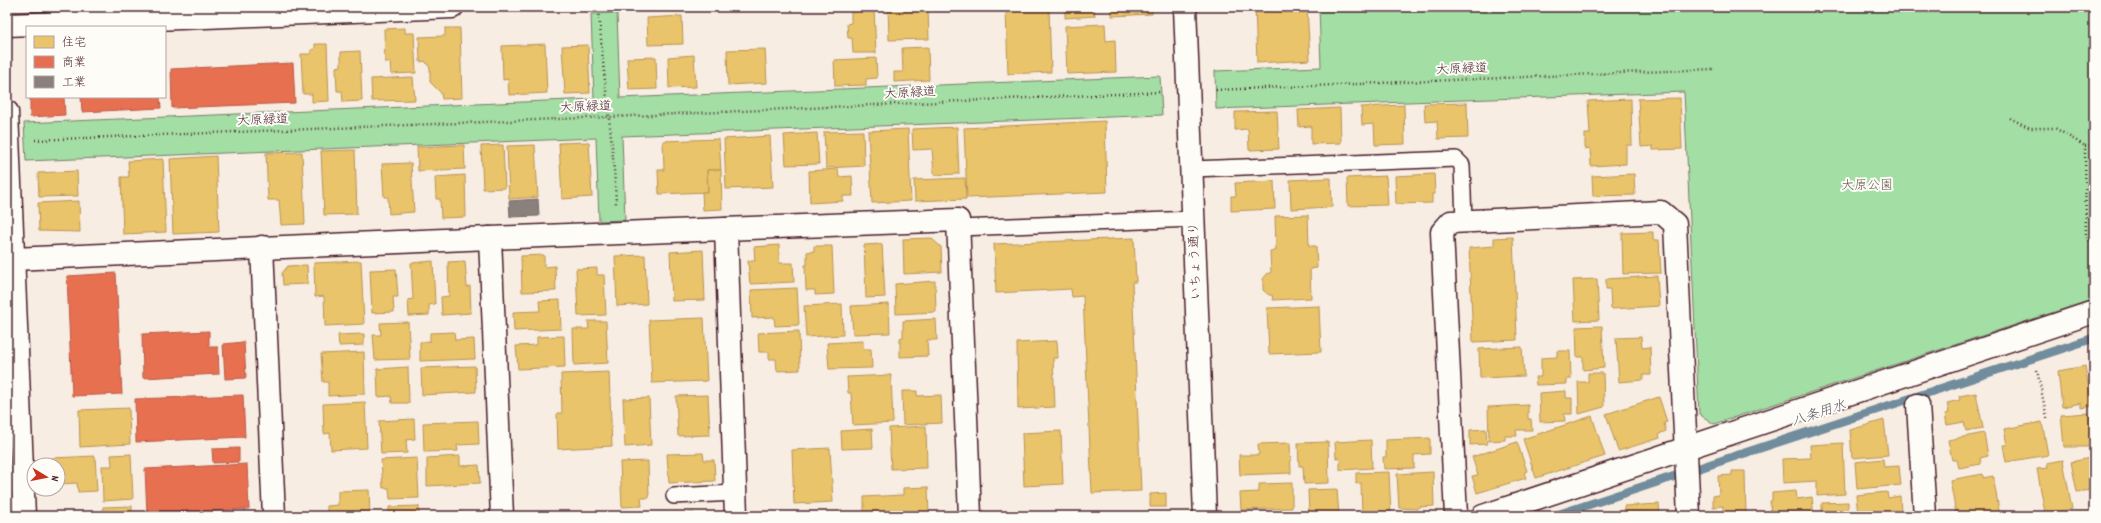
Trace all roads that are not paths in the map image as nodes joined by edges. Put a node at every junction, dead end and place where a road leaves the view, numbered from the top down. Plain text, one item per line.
1 (452, 7) edge
2 (1185, 7) edge
3 (250, 11) edge
4 (7, 25) edge
5 (7, 112) edge
6 (1192, 169) junction
7 (9, 203) edge
8 (1194, 219) junction
9 (1464, 221) junction
10 (959, 228) junction
11 (726, 229) junction
12 (490, 238) junction
13 (262, 247) junction
14 (13, 259) junction
15 (2094, 312) edge
16 (1918, 405) dead end
17 (1687, 454) junction
18 (735, 493) junction
19 (674, 496) dead end
20 (24, 516) edge
21 (274, 516) edge
22 (502, 516) edge
23 (736, 516) edge
24 (970, 516) edge
25 (1205, 516) edge
26 (1456, 516) edge
27 (1483, 516) edge
28 (1689, 516) edge
29 (1925, 516) edge

1 - 3 street
2 - 6 street, いちょう通り
3 - 4 street
5 - 7 street
6 - 8 street, いちょう通り
6 - 9 lane
7 - 14 street
8 - 10 lane
8 - 25 street, いちょう通り
9 - 17 street
9 - 26 street
10 - 11 street
10 - 24 street
11 - 12 street
11 - 18 street
12 - 13 street
12 - 22 street
13 - 14 street
13 - 21 street
14 - 20 street
15 - 17 street
16 - 29 street
17 - 27 street
17 - 28 street
18 - 19 lane
18 - 23 street

